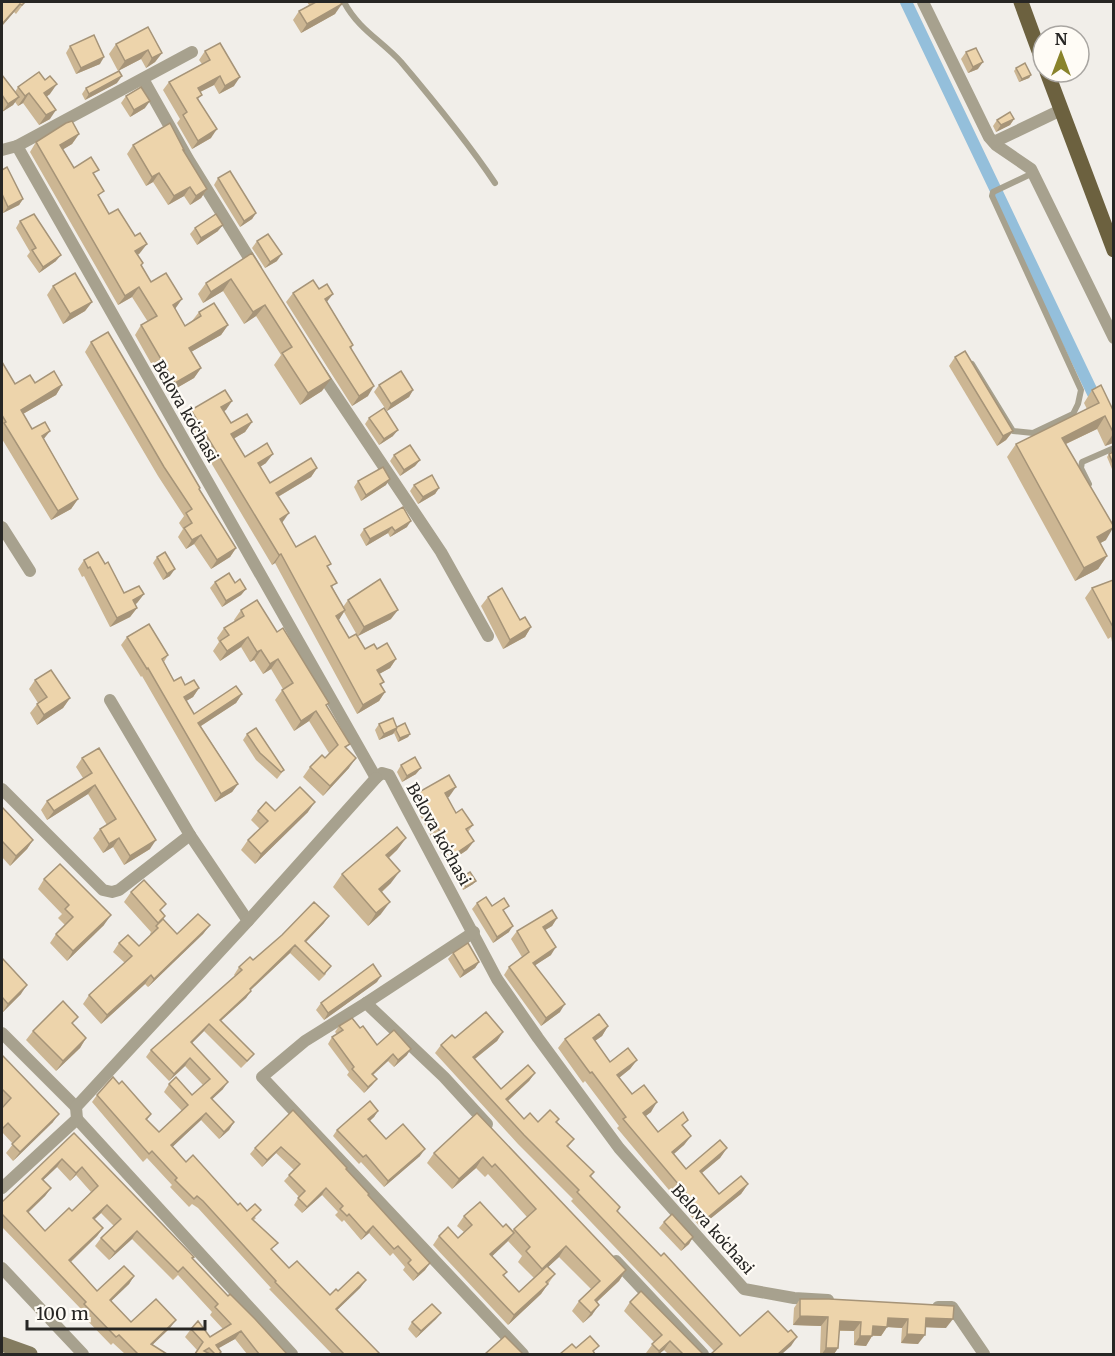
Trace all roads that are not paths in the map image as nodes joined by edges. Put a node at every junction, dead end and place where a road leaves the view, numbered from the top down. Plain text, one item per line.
1 (344, 2) edge
2 (923, 2) edge
3 (1021, 2) edge
4 (1031, 29) edge
5 (192, 52) dead end
6 (143, 80) junction
7 (1051, 84) edge
8 (1061, 110) junction
9 (994, 142) junction
10 (17, 146) junction
11 (2, 150) edge
12 (1033, 173) junction
13 (495, 183) dead end
14 (1113, 250) edge
15 (263, 281) edge
16 (1113, 338) edge
17 (313, 362) edge
18 (972, 364) edge
19 (1113, 448) edge
20 (1090, 487) edge
21 (2, 527) edge
22 (30, 571) dead end
23 (488, 636) dead end
24 (110, 700) dead end
25 (376, 778) junction
26 (2, 789) edge
27 (190, 834) junction
28 (248, 921) junction
29 (474, 932) junction
30 (366, 1003) junction
31 (2, 1033) edge
32 (77, 1113) junction
33 (492, 1129) edge
34 (2, 1188) edge
35 (606, 1251) edge
36 (2, 1268) edge
37 (836, 1301) edge
38 (921, 1306) edge
39 (2, 1344) edge
40 (30, 1354) edge
41 (83, 1354) edge
42 (292, 1354) edge
43 (523, 1354) edge
44 (703, 1354) edge
45 (984, 1354) edge

1 - 13 lane
2 - 9 street
3 - 4 main road
5 - 6 street
6 - 10 street
6 - 15 street
7 - 8 main road
8 - 9 street
8 - 14 main road
9 - 12 street
10 - 11 street
10 - 25 street, Belova koʻchasi
12 - 16 street
12 - 18 lane
17 - 23 street
19 - 20 lane
21 - 22 street
24 - 27 street
25 - 28 street
25 - 29 street, Belova koʻchasi
26 - 27 street
27 - 28 street
28 - 32 street
29 - 30 street
29 - 37 street, Belova koʻchasi
30 - 33 street
30 - 43 street
31 - 32 street
32 - 34 street
32 - 42 street
35 - 44 street
36 - 41 street
38 - 45 street
39 - 40 main road

